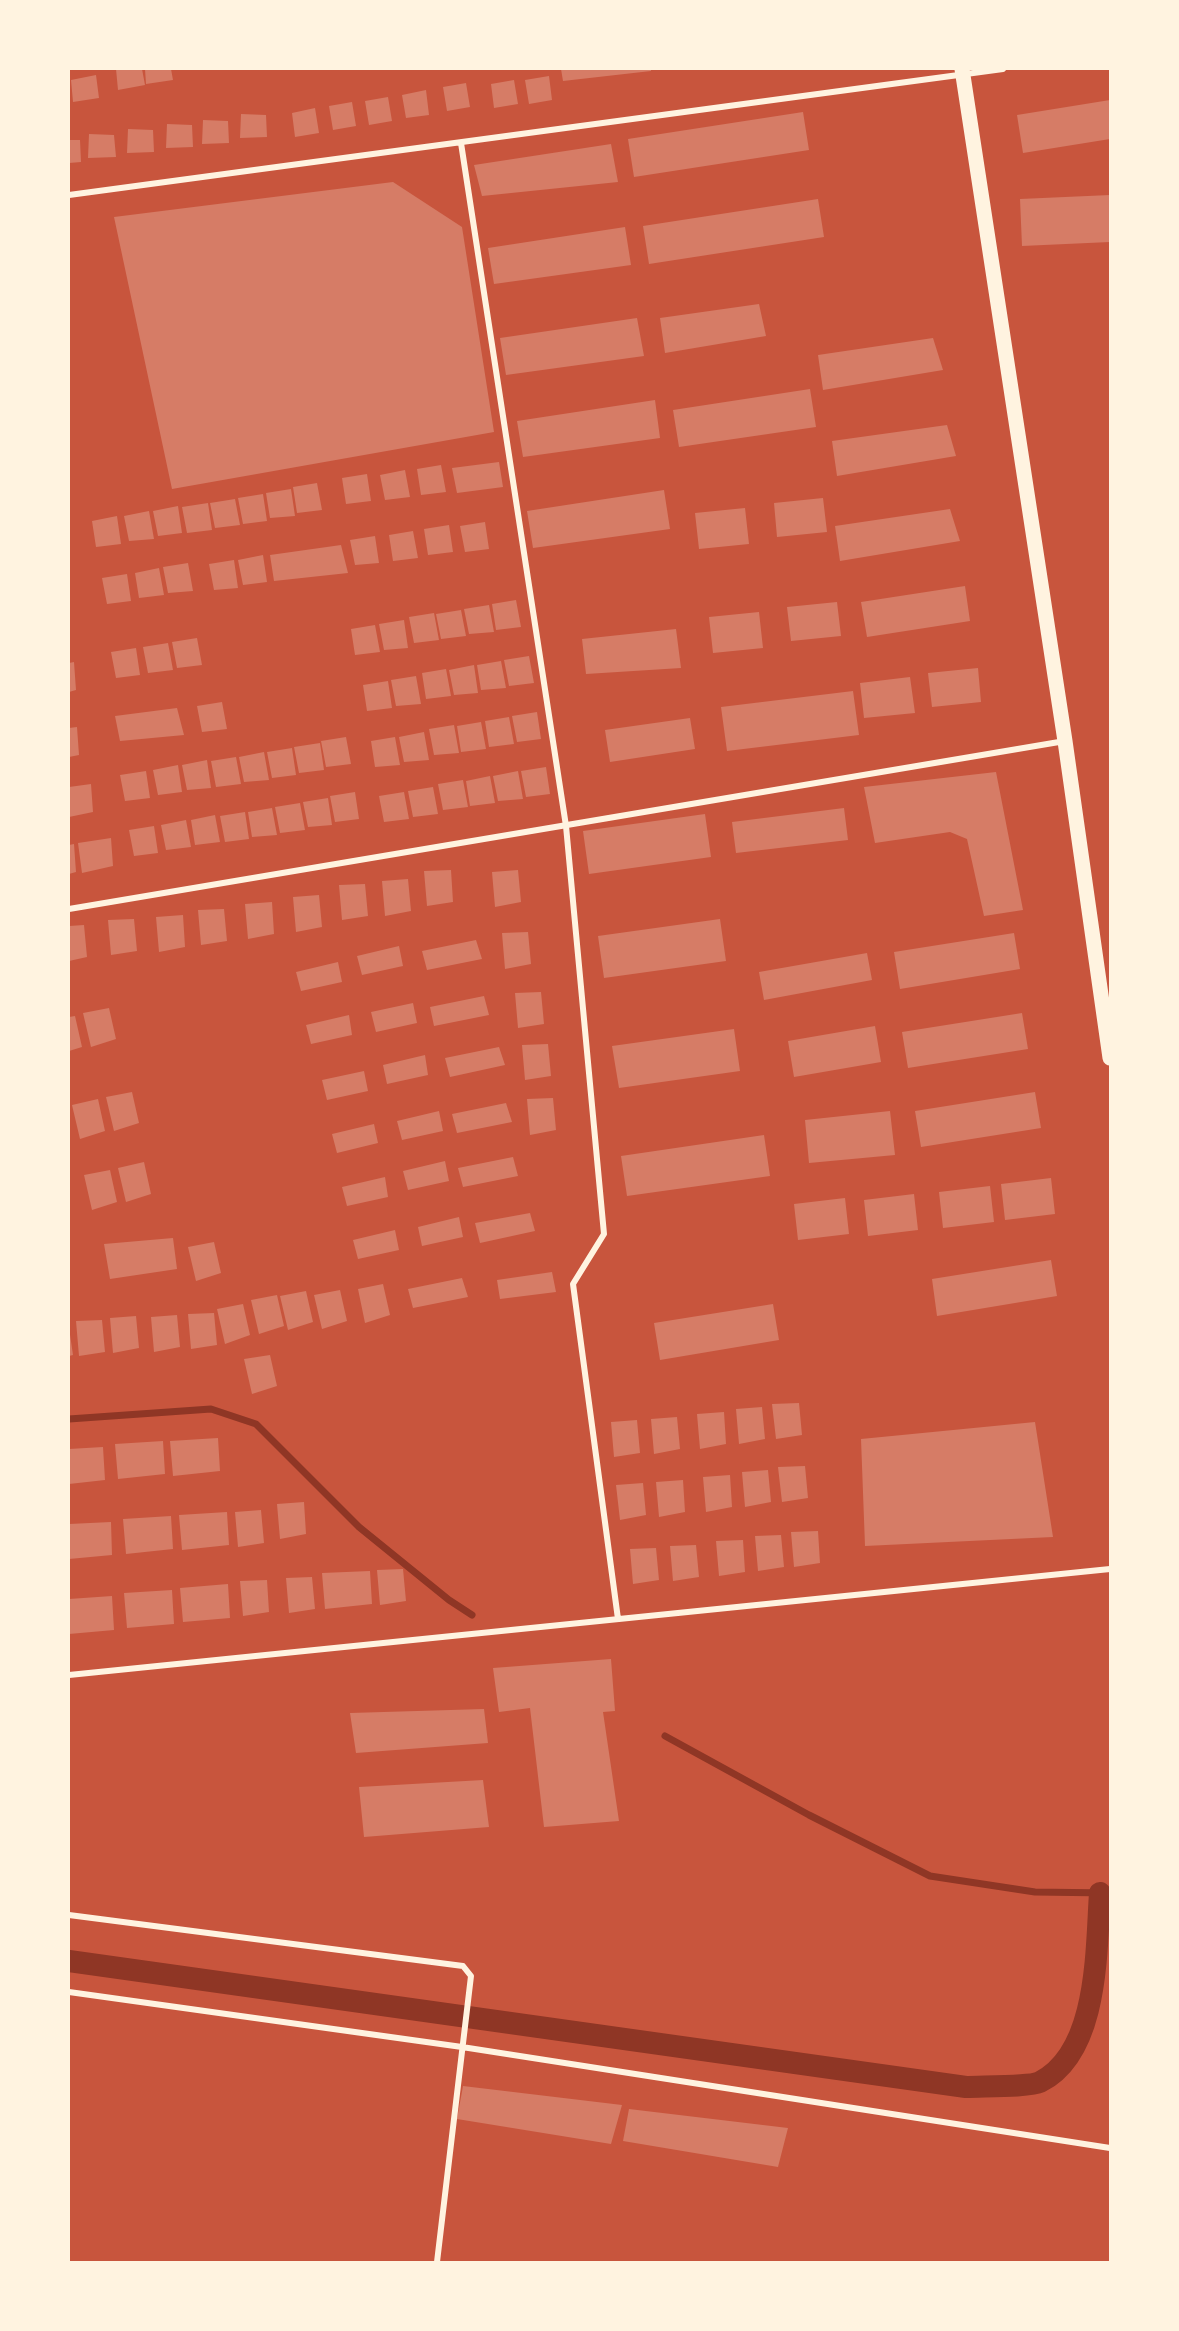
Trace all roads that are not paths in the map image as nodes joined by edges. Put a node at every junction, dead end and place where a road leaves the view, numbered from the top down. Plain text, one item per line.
1 (1003, 69) edge
2 (962, 72) edge
3 (461, 143) junction
4 (69, 195) edge
5 (1065, 741) junction
6 (566, 826) junction
7 (69, 909) edge
8 (1106, 1007) edge
9 (1110, 1058) edge
10 (1110, 1569) edge
11 (618, 1619) junction
12 (69, 1675) edge
13 (69, 1915) edge
14 (69, 1992) edge
15 (462, 2047) junction
16 (1110, 2148) edge
17 (437, 2262) edge

1 - 2 street
2 - 3 street
2 - 5 main road
3 - 4 street
3 - 6 street
5 - 6 street
5 - 8 main road
6 - 7 street
6 - 11 street
8 - 9 main road
10 - 11 street
11 - 12 street
13 - 15 street
14 - 15 street
15 - 16 street
15 - 17 street

